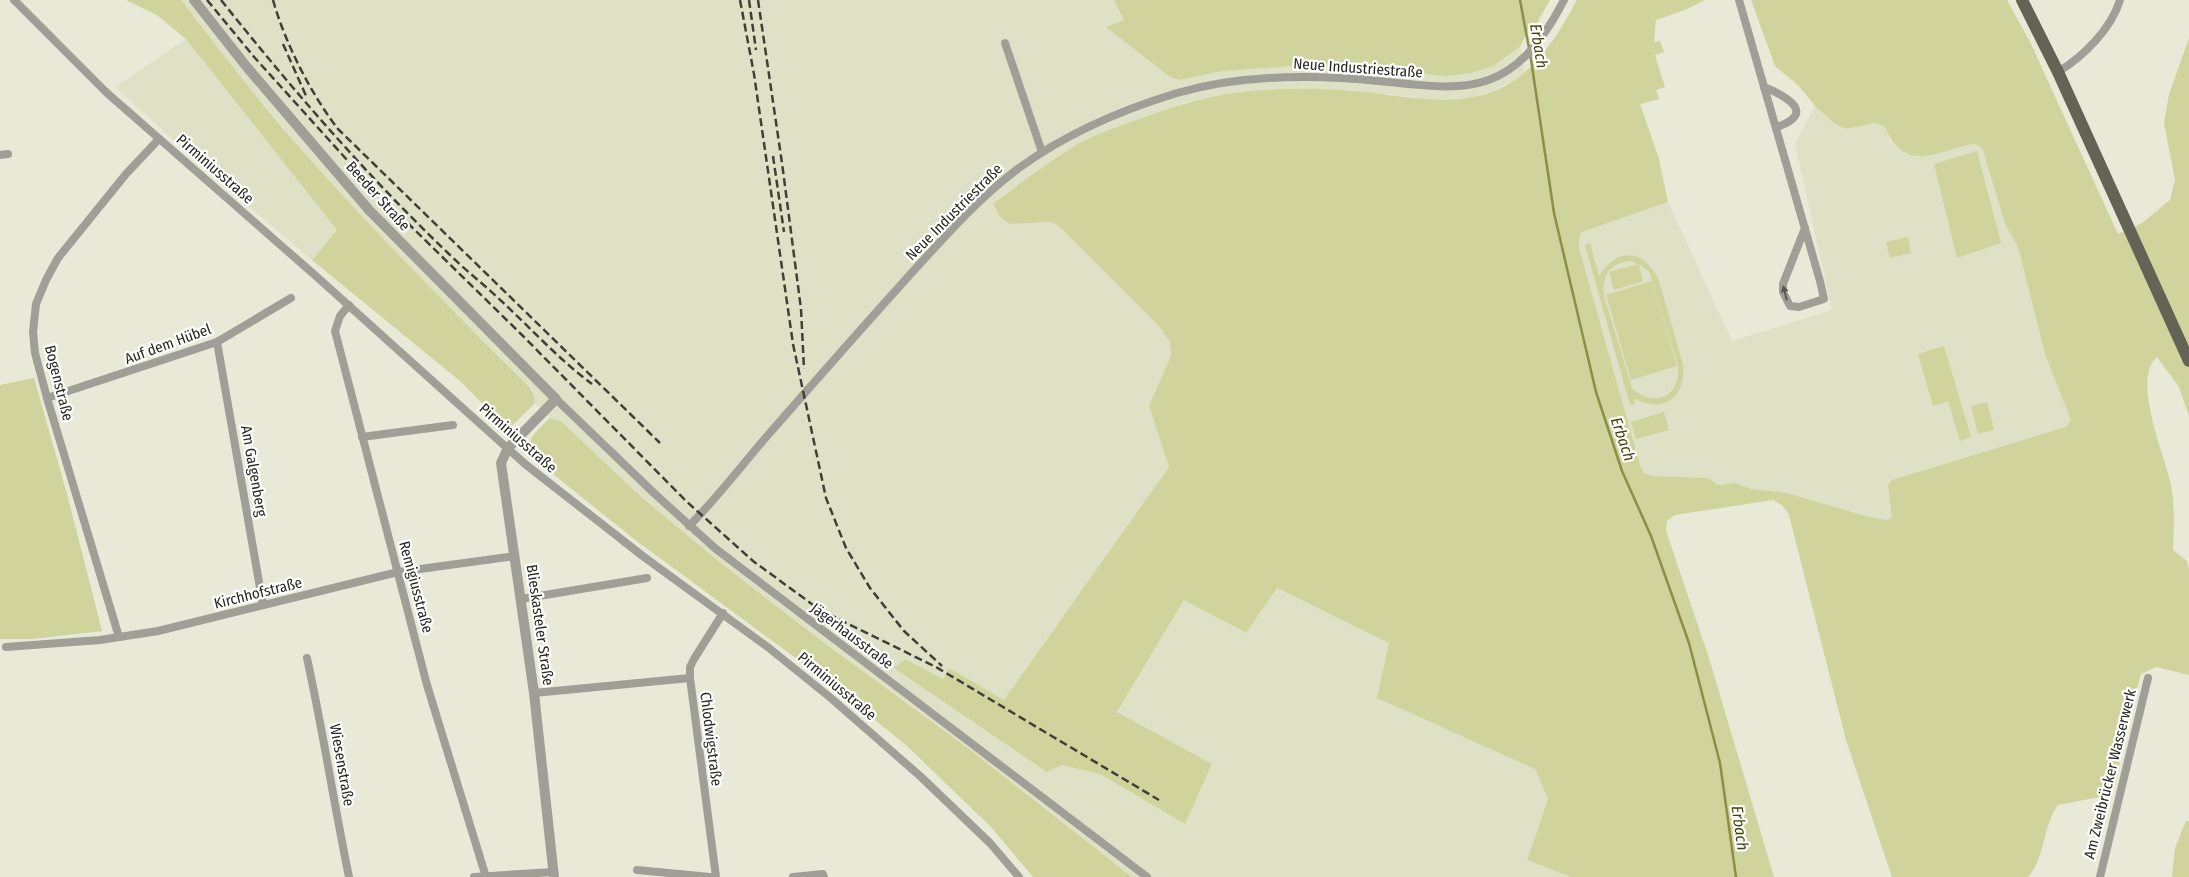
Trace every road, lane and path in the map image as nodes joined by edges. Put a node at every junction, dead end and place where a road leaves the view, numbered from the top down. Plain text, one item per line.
1 (14, 0) edge
2 (194, 0) edge
3 (1564, 0) edge
4 (1739, 0) edge
5 (2022, 0) edge
6 (2120, 0) edge
7 (1005, 43) dead end
8 (2058, 72) junction
9 (1764, 88) junction
10 (1777, 127) junction
11 (159, 139) junction
12 (1042, 152) junction
13 (1805, 228) junction
14 (291, 298) dead end
15 (349, 305) junction
16 (217, 342) junction
17 (2189, 361) edge
18 (47, 398) junction
19 (556, 399) junction
20 (454, 425) dead end
21 (362, 436) junction
22 (508, 448) junction
23 (688, 526) junction
24 (515, 556) junction
25 (398, 572) junction
26 (647, 578) dead end
27 (521, 599) junction
28 (263, 606) junction
29 (723, 613) junction
30 (119, 637) junction
31 (6, 647) dead end
32 (307, 658) dead end
33 (690, 678) junction
34 (2148, 678) dead end
35 (534, 693) junction
36 (637, 870) dead end
37 (553, 875) edge
38 (486, 876) edge
39 (350, 877) edge
40 (474, 877) edge
41 (710, 877) edge
42 (716, 877) edge
43 (793, 877) edge
44 (824, 877) edge
45 (1020, 877) edge
46 (1147, 877) edge
47 (2100, 877) edge

1 - 11 street, Pirminiusstraße
2 - 19 street, Beeder Straße
3 - 12 street, Neue Industriestraße
4 - 9 street
5 - 8 main road
6 - 8 street
7 - 12 street
8 - 17 main road
9 - 10 street
9 - 10 street
10 - 13 street
11 - 15 street, Pirminiusstraße
11 - 18 street, Bogenstraße
12 - 23 street, Neue Industriestraße
13 -> 13 street
14 - 16 street, Auf dem Hübel
15 - 21 street, Remigiusstraße
15 - 22 street, Pirminiusstraße
16 - 18 street, Auf dem Hübel
16 - 28 street, Am Galgenberg
18 - 30 street, Bogenstraße
19 - 22 street, Blieskasteler Straße
19 - 23 street, Jägerhausstraße
20 - 21 street
21 - 25 street, Remigiusstraße
22 - 24 street, Blieskasteler Straße
22 - 29 street, Pirminiusstraße
23 - 46 street, Jägerhausstraße
24 - 25 street, Kirchhofstraße
24 - 27 street, Blieskasteler Straße
25 - 28 street, Kirchhofstraße
25 - 38 street, Remigiusstraße
26 - 27 street
27 - 35 street, Blieskasteler Straße
28 - 30 street, Kirchhofstraße
29 - 33 street, Chlodwigstraße
29 - 45 street, Pirminiusstraße
30 - 31 street, Kirchhofstraße
32 - 39 street, Wiesenstraße
33 - 35 street
33 - 42 street, Chlodwigstraße
34 - 47 street, Am Zweibrücker Wasserwerk
35 - 37 street, Blieskasteler Straße
36 - 41 street
37 - 38 street
38 - 40 street
43 - 44 street

